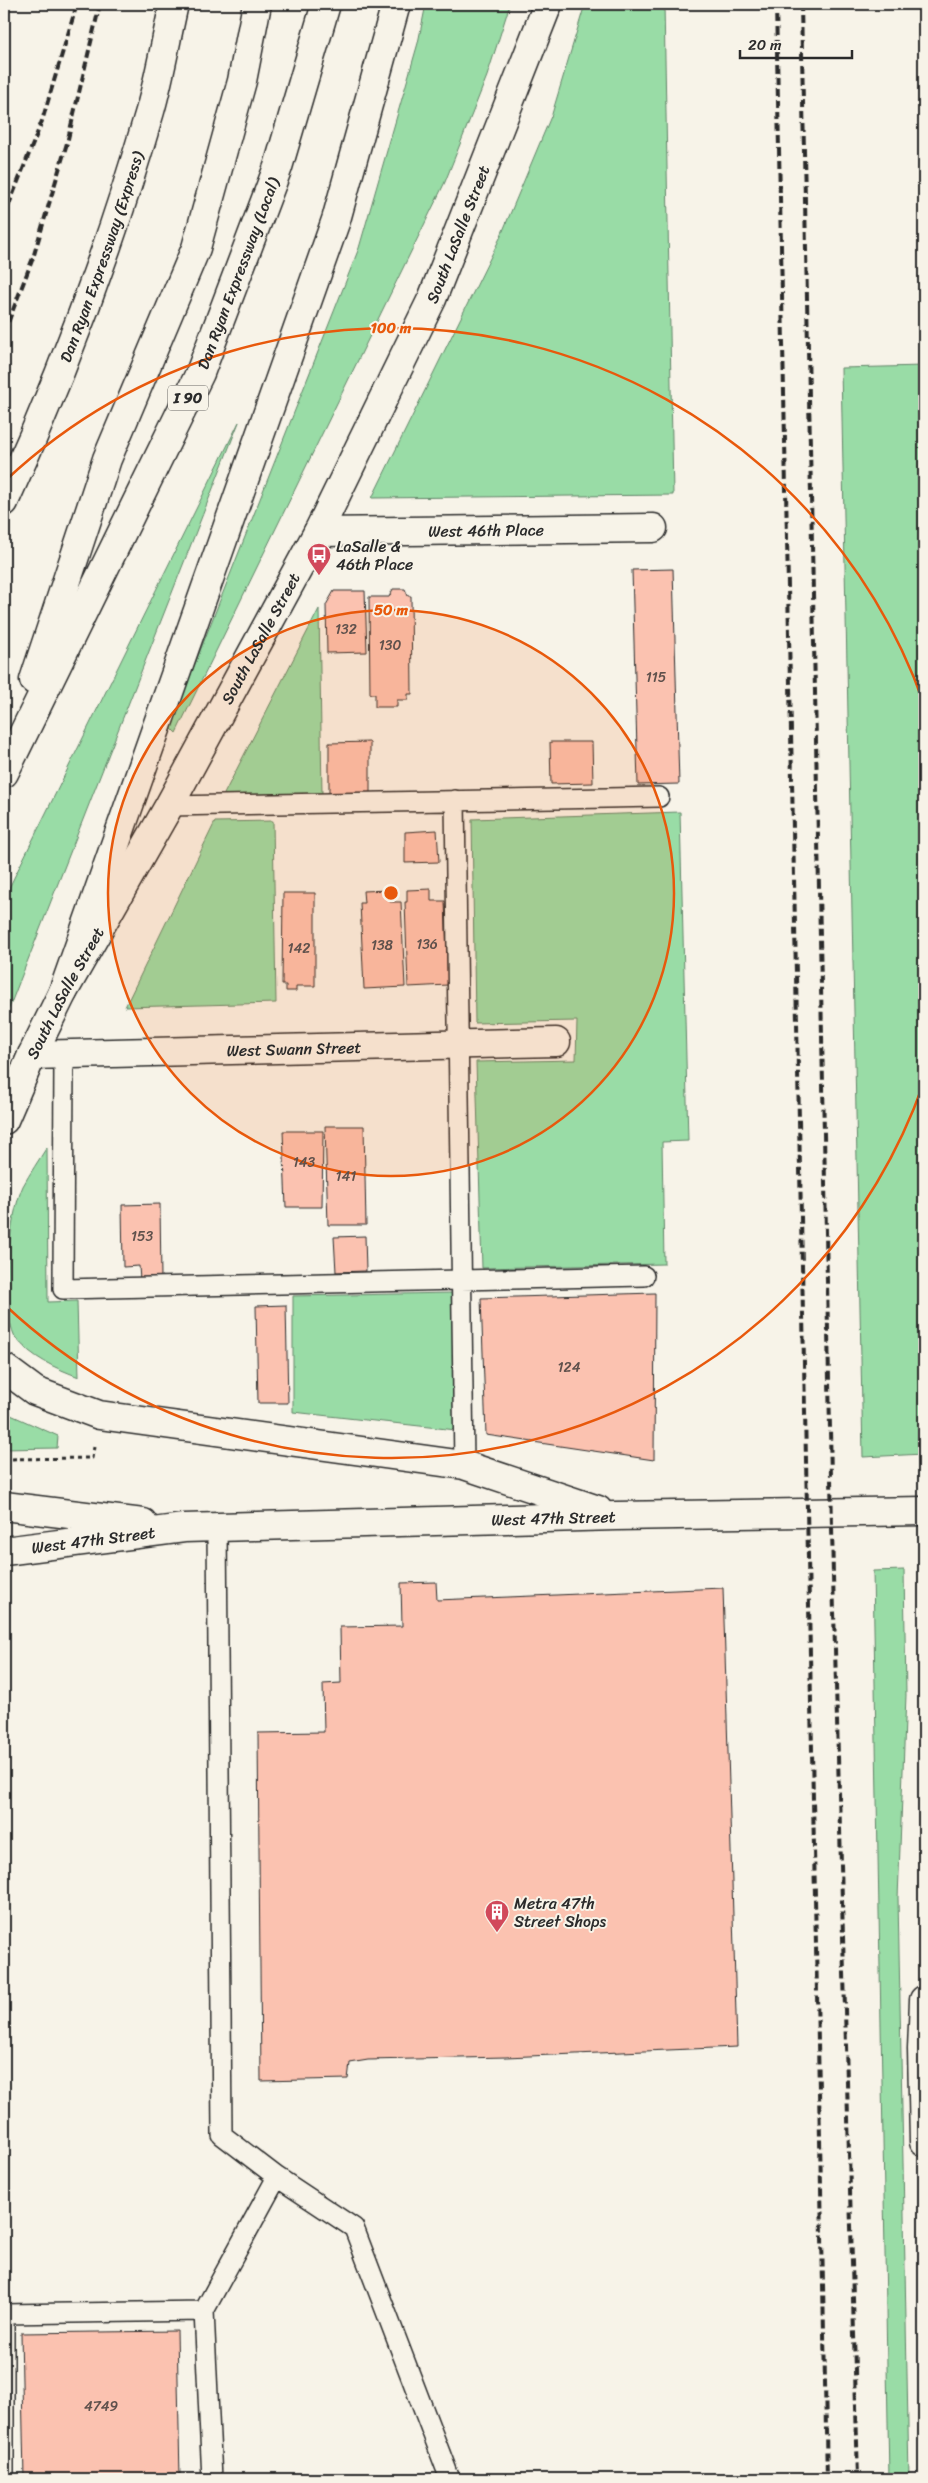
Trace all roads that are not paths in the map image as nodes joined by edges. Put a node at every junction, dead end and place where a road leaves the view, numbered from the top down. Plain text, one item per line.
1 (174, 4) edge
2 (258, 4) edge
3 (326, 4) edge
4 (396, 4) edge
5 (548, 4) edge
6 (4, 502) edge
7 (653, 528) dead end
8 (318, 532) junction
9 (4, 773) edge
10 (659, 797) dead end
11 (455, 800) junction
12 (169, 806) junction
13 (63, 992) junction
14 (556, 1042) dead end
15 (458, 1045) junction
16 (64, 1054) junction
17 (32, 1055) junction
18 (4, 1120) edge
19 (644, 1276) dead end
20 (462, 1279) junction
21 (4, 1368) edge
22 (464, 1465) junction
23 (4, 1506) edge
24 (924, 1511) edge
25 (616, 1516) junction
26 (217, 1527) junction
27 (184, 1528) junction
28 (4, 1551) edge
29 (924, 2000) edge
30 (924, 2142) edge
31 (277, 2177) junction
32 (204, 2310) junction
33 (4, 2479) edge
34 (212, 2479) edge
35 (450, 2479) edge

1 - 6 main road, Dan Ryan Expressway (Express)
2 - 9 main road
3 - 9 main road, Dan Ryan Expressway (Local) / I 90
4 - 13 main road
5 - 8 main road, South LaSalle Street
7 - 8 main road, West 46th Place
8 - 12 main road, South LaSalle Street
10 - 11 lane
11 - 12 lane
11 - 15 lane
12 - 13 main road, South LaSalle Street
13 - 17 main road, South LaSalle Street
14 - 15 main road, West Swann Street
15 - 16 main road, West Swann Street
15 - 20 lane
16 - 17 main road, West Swann Street
16 - 20 lane
17 - 18 main road, South LaSalle Street
19 - 20 lane
20 - 22 lane
21 - 22 main road
22 - 25 main road
23 - 27 main road, West 47th Street
24 - 25 main road, West 47th Street
25 - 26 main road, West 47th Street
26 - 27 main road, West 47th Street
26 - 31 lane
27 - 28 main road, West 47th Street
29 - 30 main road
31 - 32 lane
31 - 35 lane
32 - 33 lane
32 - 34 lane

